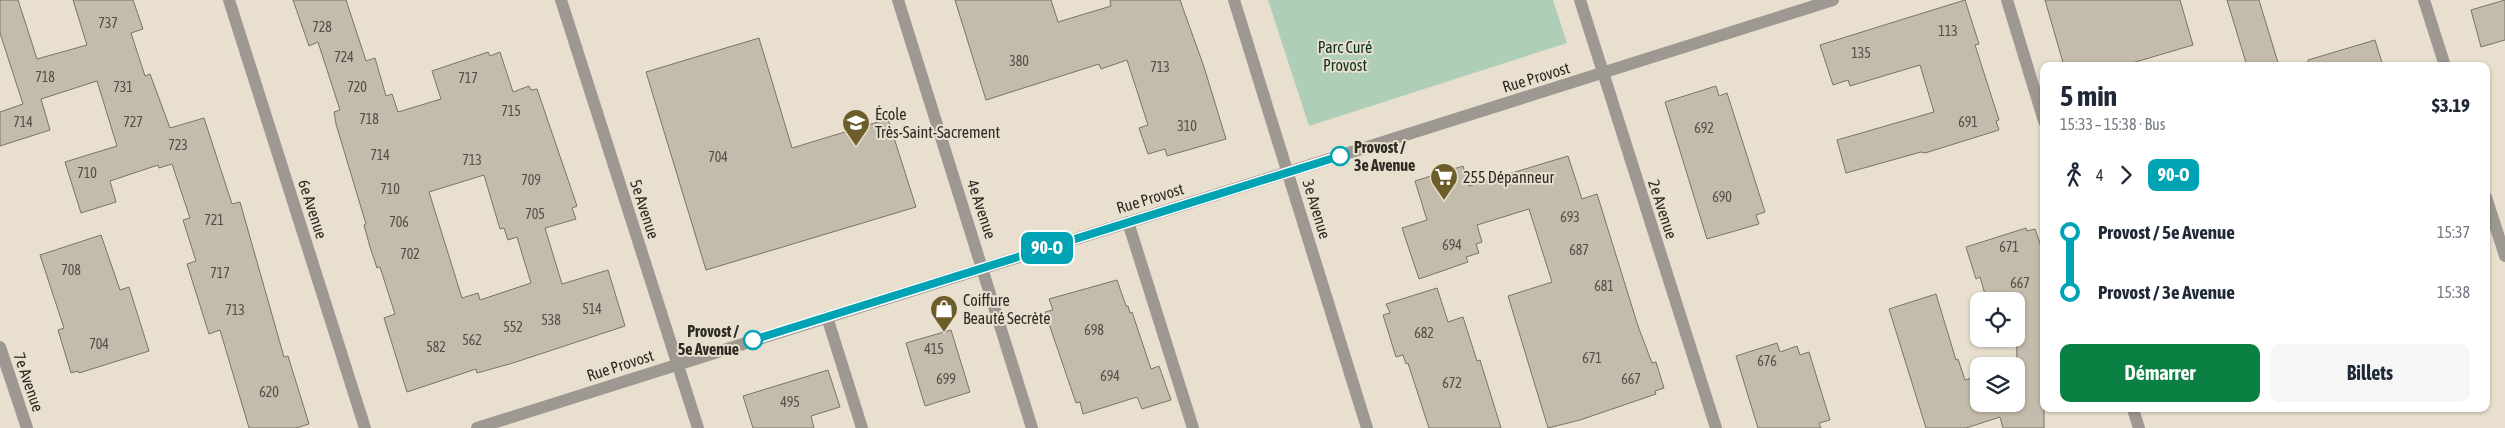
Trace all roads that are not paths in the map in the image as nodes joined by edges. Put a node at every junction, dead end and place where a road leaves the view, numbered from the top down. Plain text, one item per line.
1 (229, 0) edge
2 (561, 0) edge
3 (898, 0) edge
4 (1234, 0) edge
5 (1580, 0) edge
6 (1832, 0) edge
7 (2007, 0) edge
8 (2424, 0) edge
9 (2444, 62) edge
10 (1603, 73) junction
11 (2040, 108) edge
12 (1288, 172) junction
13 (2490, 209) edge
14 (1128, 222) junction
15 (2505, 256) edge
16 (984, 268) junction
17 (827, 317) junction
18 (0, 347) edge
19 (679, 364) junction
20 (2134, 412) edge
21 (27, 428) edge
22 (365, 428) edge
23 (477, 428) edge
24 (698, 428) edge
25 (862, 428) edge
26 (1032, 428) edge
27 (1193, 428) edge
28 (1367, 428) edge
29 (1716, 428) edge
30 (2139, 428) edge

1 - 22 street, 6e Avenue
2 - 19 street, 5e Avenue
3 - 16 street, 4e Avenue
4 - 12 street, 3e Avenue
5 - 10 street, 2e Avenue
6 - 10 street, Rue Provost
7 - 11 street
8 - 9 street
10 - 12 street, Rue Provost
10 - 29 street, 2e Avenue
12 - 14 street, Rue Provost
12 - 28 street, 3e Avenue
13 - 15 street
14 - 16 street, Rue Provost
14 - 27 street
16 - 17 street, Rue Provost
16 - 26 street, 4e Avenue
17 - 19 street, Rue Provost
17 - 25 street
18 - 21 street, 7e Avenue
19 - 23 street, Rue Provost
19 - 24 street, 5e Avenue
20 - 30 street

